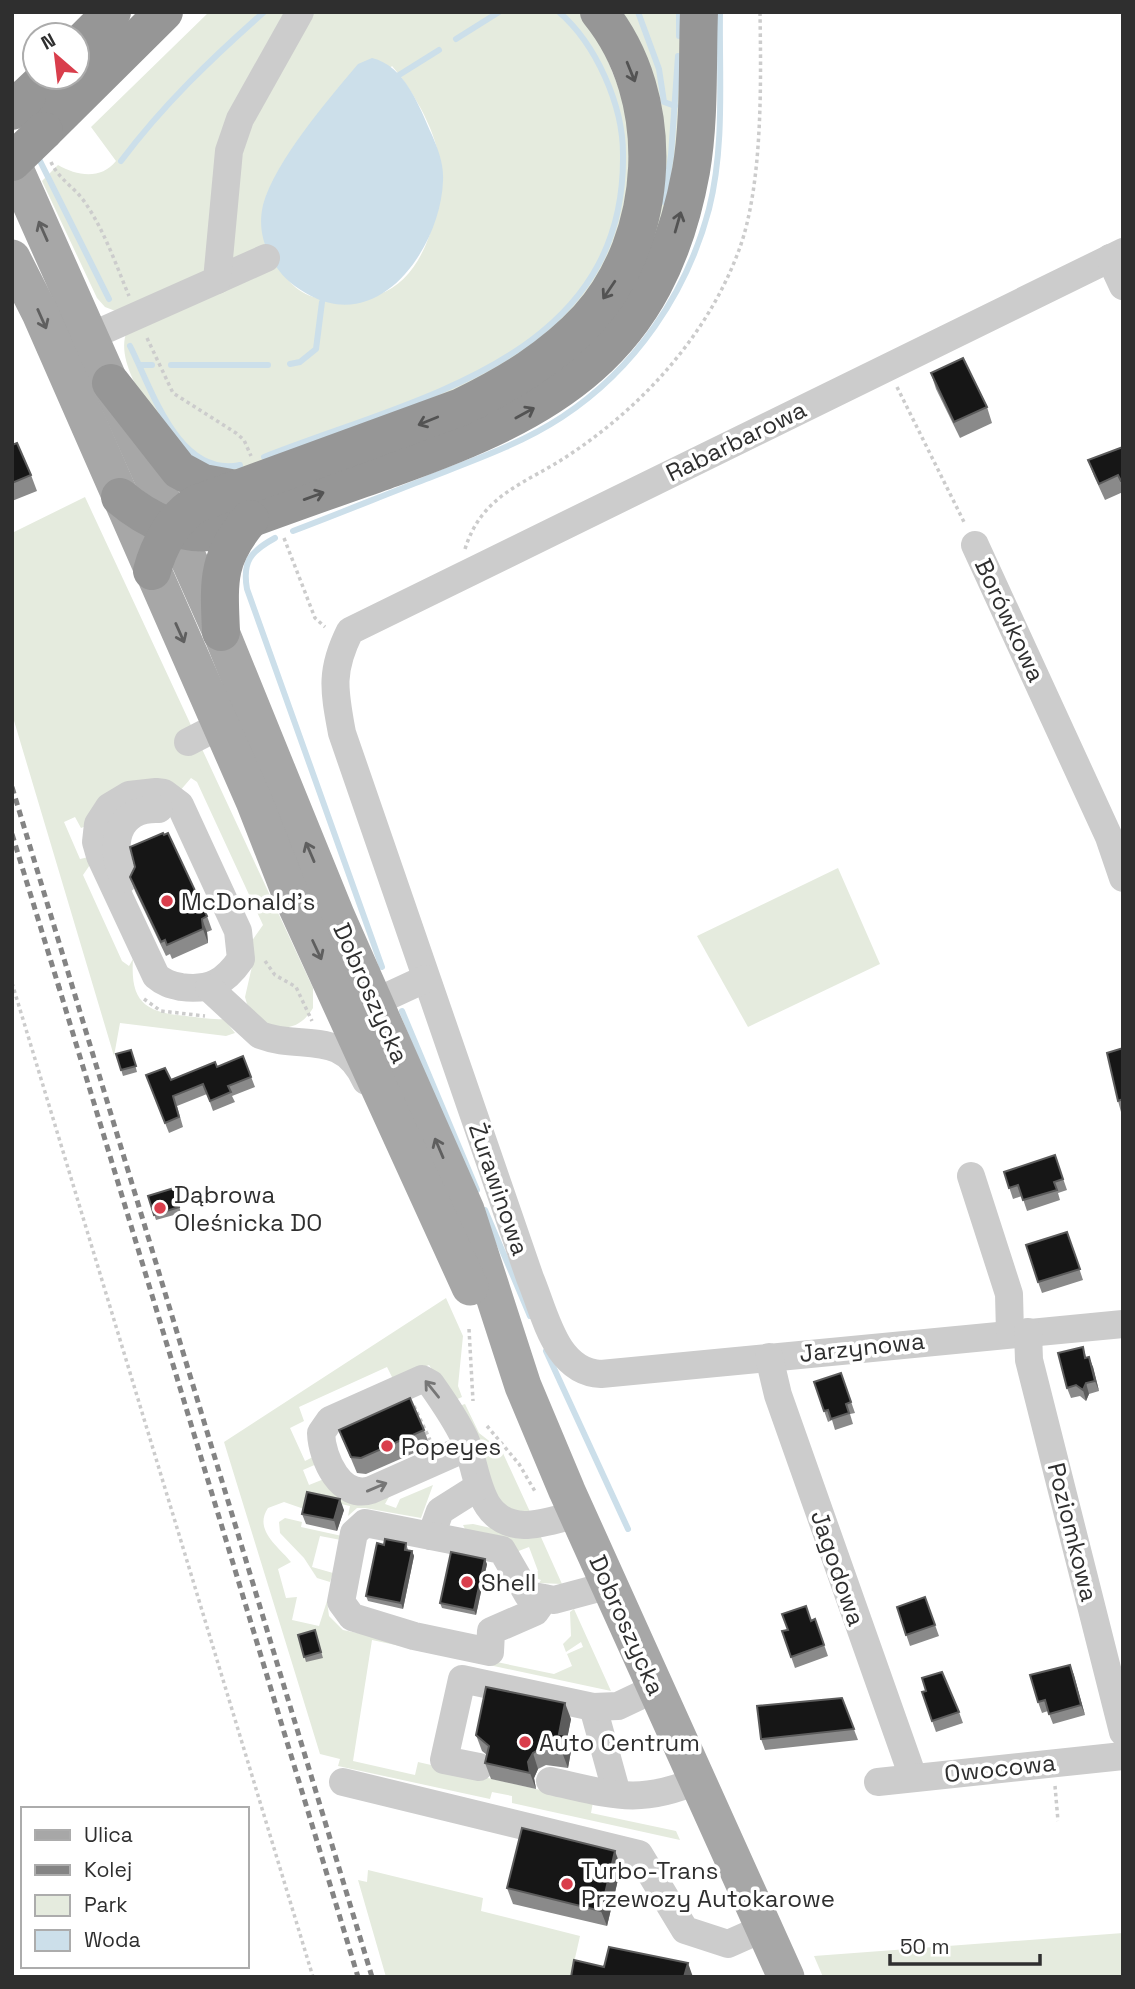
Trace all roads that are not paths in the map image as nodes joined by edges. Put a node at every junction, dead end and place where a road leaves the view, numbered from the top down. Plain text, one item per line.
1 (112, 12) edge
2 (164, 12) edge
3 (177, 12) edge
4 (300, 12) edge
5 (599, 12) edge
6 (699, 12) edge
7 (91, 33) edge
8 (130, 46) junction
9 (29, 127) edge
10 (1116, 255) edge
11 (12, 258) edge
12 (266, 258) dead end
13 (217, 280) junction
14 (1123, 286) edge
15 (91, 336) junction
16 (111, 383) junction
17 (120, 497) junction
18 (255, 500) junction
19 (174, 526) junction
20 (975, 545) road end
21 (152, 571) junction
22 (342, 629) joint
23 (221, 632) junction
24 (221, 725) junction
25 (188, 741) dead end
26 (177, 814) junction
27 (1116, 834) edge
28 (1123, 878) edge
29 (253, 958) junction
30 (425, 979) junction
31 (178, 986) junction
32 (209, 988) junction
33 (239, 1015) junction
34 (333, 1021) junction
35 (971, 1176) dead end
36 (459, 1264) junction
37 (1123, 1324) edge
38 (1019, 1332) junction
39 (769, 1357) junction
40 (601, 1374) joint
41 (523, 1386) junction
42 (468, 1447) junction
43 (470, 1491) junction
44 (563, 1517) junction
45 (442, 1538) junction
46 (610, 1585) junction
47 (545, 1598) junction
48 (656, 1688) junction
49 (593, 1707) junction
50 (1123, 1732) edge
51 (1123, 1755) edge
52 (478, 1768) dead end
53 (914, 1777) junction
54 (698, 1780) junction
55 (550, 1781) dead end
56 (878, 1782) dead end
57 (343, 1783) dead end
58 (617, 1794) junction
59 (764, 1928) junction
60 (786, 1977) edge

1 - 7 highway
2 - 8 highway
3 - 8 highway
4 - 13 street
5 -> 18 highway
18 -> 6 highway
8 - 9 highway
15 -> 9 main road, Dobroszycka
10 - 14 street
10 - 22 street, Rabarbarowa
11 -> 17 main road, Dobroszycka
12 - 13 street
13 - 15 street
15 - 16 main road, Dobroszycka
16 - 18 highway
16 - 19 main road, Dobroszycka
17 - 19 highway
17 - 21 main road, Dobroszycka
18 - 19 highway
18 - 23 highway
19 - 21 highway
19 - 23 main road, Dobroszycka
20 - 27 street, Borówkowa
21 -> 24 main road, Dobroszycka
22 - 30 street, Żurawinowa
34 -> 23 main road, Dobroszycka
24 - 25 street
24 -> 34 main road, Dobroszycka
26 - 29 street
26 - 31 street
26 - 31 street
27 - 28 street, Borówkowa
29 - 32 street
29 - 33 street
30 - 34 street
30 - 40 street, Żurawinowa
31 - 32 street
32 - 33 street, Dobroszycka
33 - 34 street, Dobroszycka
34 - 36 main road, Dobroszycka
34 - 36 street, Dobroszycka
41 -> 34 main road, Dobroszycka
35 - 38 street, Poziomkowa
36 - 41 main road, Dobroszycka
37 - 38 street, Jarzynowa
38 - 39 street, Jarzynowa
38 - 50 street, Poziomkowa
39 - 40 street, Jarzynowa
39 - 53 street, Jagodowa
41 - 44 main road, Dobroszycka
42 -> 42 street
42 - 43 street
43 - 44 street
43 - 45 street
44 - 46 main road, Dobroszycka
45 - 47 street
45 - 47 street
46 - 47 street
46 - 48 main road, Dobroszycka
48 - 49 street
48 - 54 main road, Dobroszycka
49 - 52 street
49 - 58 street
51 - 53 street, Owocowa
53 - 56 street, Owocowa
54 - 58 street
54 - 59 main road, Dobroszycka
55 - 58 street
57 - 59 street
59 - 60 main road, Dobroszycka

